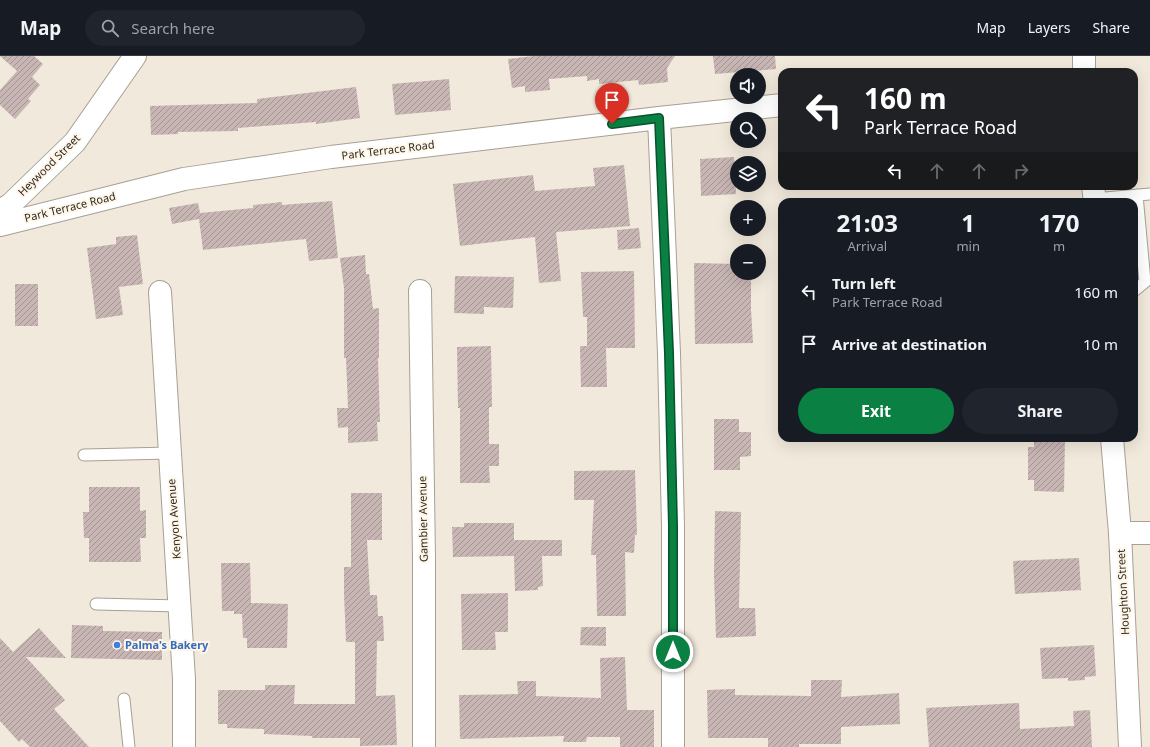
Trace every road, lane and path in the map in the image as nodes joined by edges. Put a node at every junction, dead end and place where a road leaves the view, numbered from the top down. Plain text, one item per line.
1 (135, 56) edge
2 (778, 104) edge
3 (659, 118) junction
4 (1150, 194) edge
5 (1137, 195) junction
6 (1094, 196) edge
7 (1137, 198) edge
8 (1138, 206) edge
9 (0, 212) edge
10 (0, 225) edge
11 (1138, 288) edge
12 (420, 291) dead end
13 (160, 292) dead end
14 (1112, 442) edge
15 (170, 453) junction
16 (84, 455) dead end
17 (1120, 533) junction
18 (1150, 533) edge
19 (96, 604) dead end
20 (180, 606) junction
21 (124, 698) dead end
22 (129, 747) edge
23 (184, 747) edge
24 (424, 747) edge
25 (673, 747) edge
26 (1130, 747) edge

1 - 9 street, Heywood Street
2 - 3 street, Park Terrace Road
3 - 10 street, Park Terrace Road
3 - 25 street
4 - 5 lane
5 - 6 lane
5 - 7 lane
8 - 11 lane
12 - 24 street, Gambier Avenue
13 - 15 street, Kenyon Avenue
14 - 17 street, Houghton Street
15 - 16 lane
15 - 20 street, Kenyon Avenue
17 - 18 street
17 - 26 street, Houghton Street
19 - 20 lane
20 - 23 street, Kenyon Avenue
21 - 22 lane

